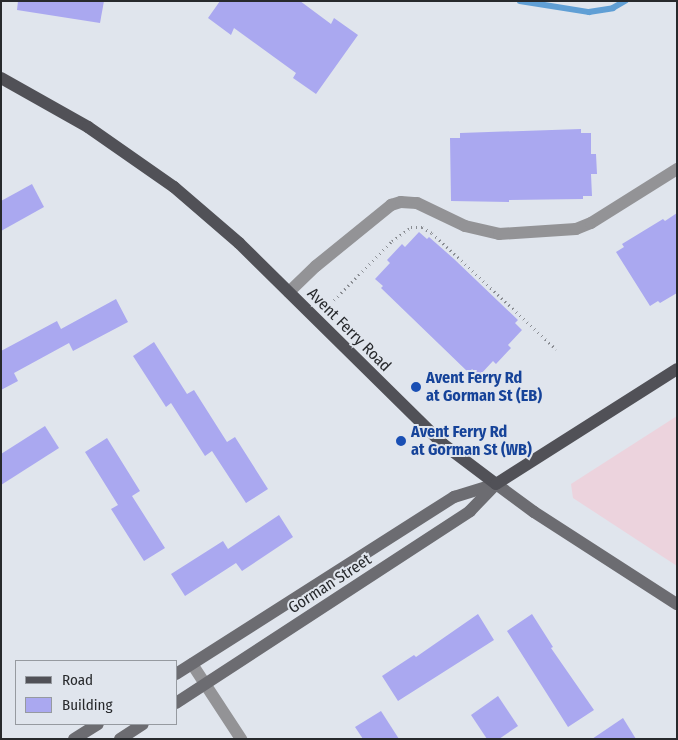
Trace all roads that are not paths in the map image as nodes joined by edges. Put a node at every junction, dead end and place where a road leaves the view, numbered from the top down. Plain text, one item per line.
1 (1, 78) edge
2 (677, 169) edge
3 (289, 292) junction
4 (677, 369) edge
5 (496, 484) junction
6 (677, 604) edge
7 (192, 664) junction
8 (178, 673) edge
9 (206, 685) junction
10 (178, 702) edge
11 (96, 725) edge
12 (141, 725) edge
13 (74, 739) edge
14 (120, 739) edge
15 (241, 739) edge

1 - 3 main road, Avent Ferry Road
2 - 3 street
3 - 5 main road, Avent Ferry Road
4 - 5 main road, Gorman Street
5 - 6 main road, Avent Ferry Road
5 - 7 main road, Gorman Street
5 - 9 main road, Gorman Street
7 - 8 main road, Gorman Street
7 - 9 street
9 - 10 main road, Gorman Street
9 - 15 street
11 - 13 main road
12 - 14 main road

